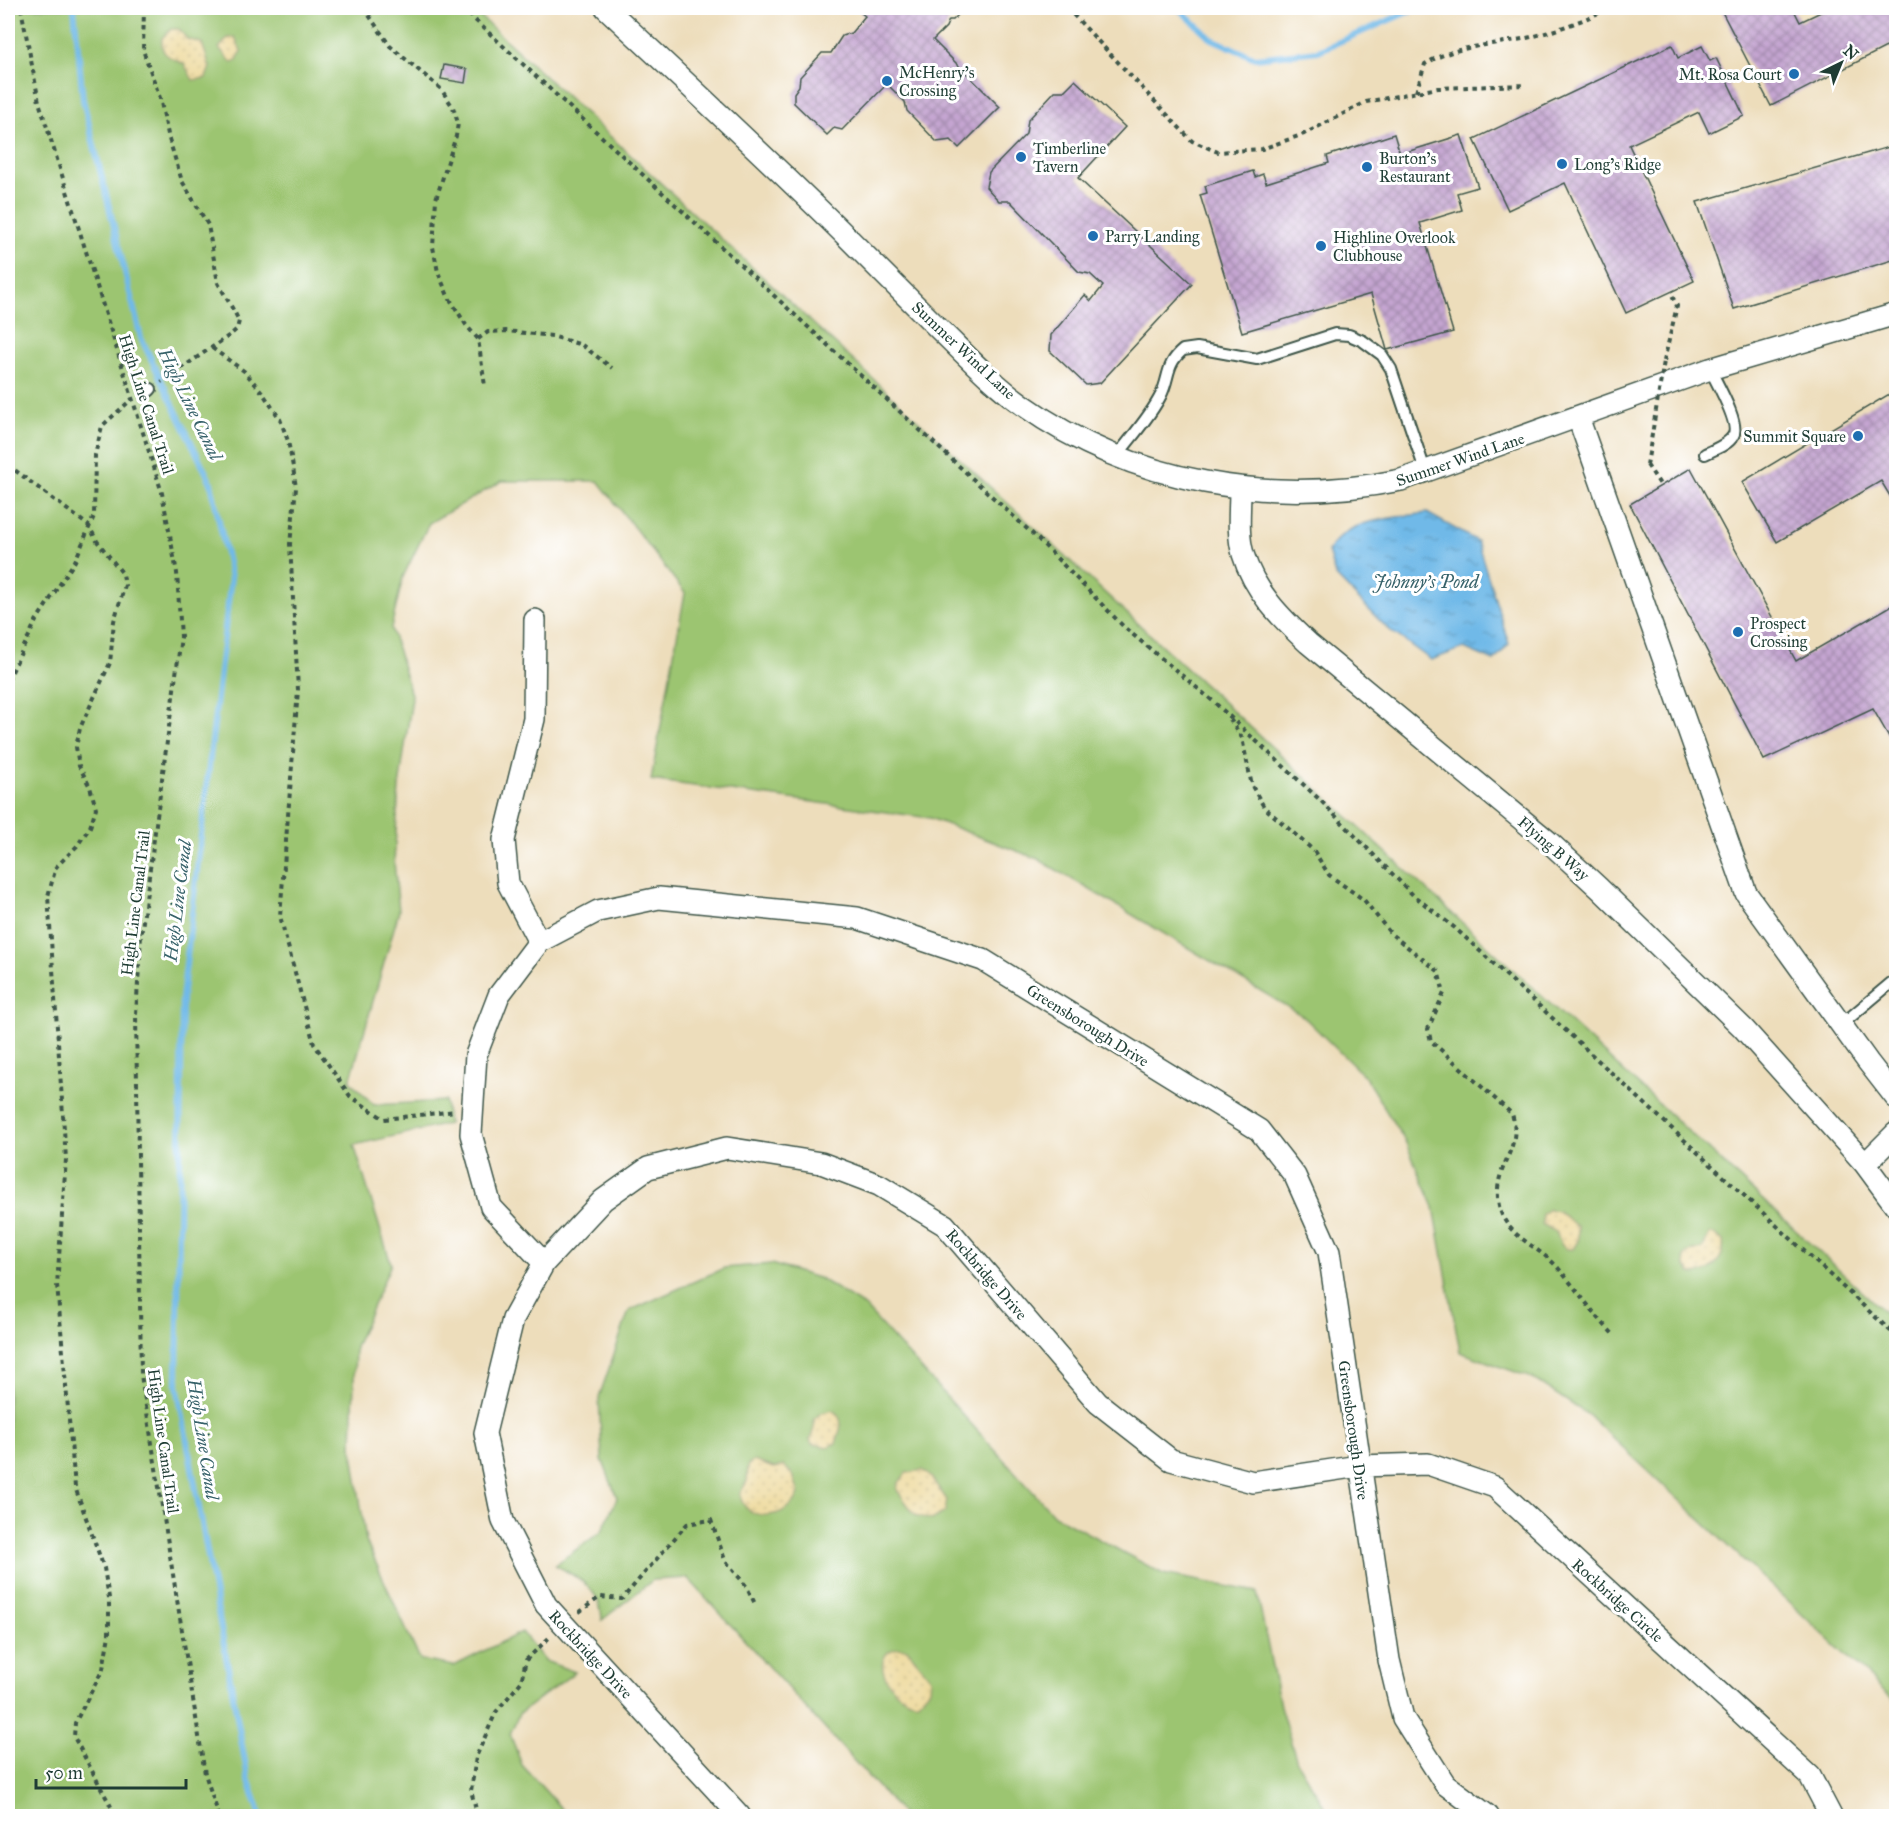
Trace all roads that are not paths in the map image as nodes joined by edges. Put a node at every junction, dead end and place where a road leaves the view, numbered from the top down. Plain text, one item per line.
1 (606, 8) edge
2 (1896, 314) edge
3 (1710, 369) junction
4 (1578, 417) junction
5 (1705, 454) dead end
6 (1117, 456) junction
7 (1426, 473) junction
8 (1240, 489) junction
9 (535, 620) dead end
10 (539, 942) junction
11 (1896, 983) edge
12 (1841, 1025) junction
13 (1896, 1098) edge
14 (1896, 1133) edge
15 (1865, 1164) junction
16 (1896, 1206) edge
17 (544, 1263) junction
18 (1359, 1466) junction
19 (740, 1816) edge
20 (1488, 1816) edge
21 (1831, 1816) edge

1 - 6 street, Summer Wind Lane
2 - 3 street, Summer Wind Lane
3 - 4 street, Summer Wind Lane
3 - 5 lane
4 - 7 street, Summer Wind Lane
4 - 12 street
6 - 7 lane
6 - 8 street, Summer Wind Lane
7 - 8 street, Summer Wind Lane
8 - 15 street, Flying B Way
9 - 10 street
10 - 17 street, Greensborough Drive
10 - 18 street, Greensborough Drive
11 - 12 lane
12 - 13 street
14 - 15 street
15 - 16 street, Flying B Way
17 - 18 street, Rockbridge Drive
17 - 19 street, Rockbridge Drive
18 - 20 street, Greensborough Drive
18 - 21 street, Rockbridge Circle

